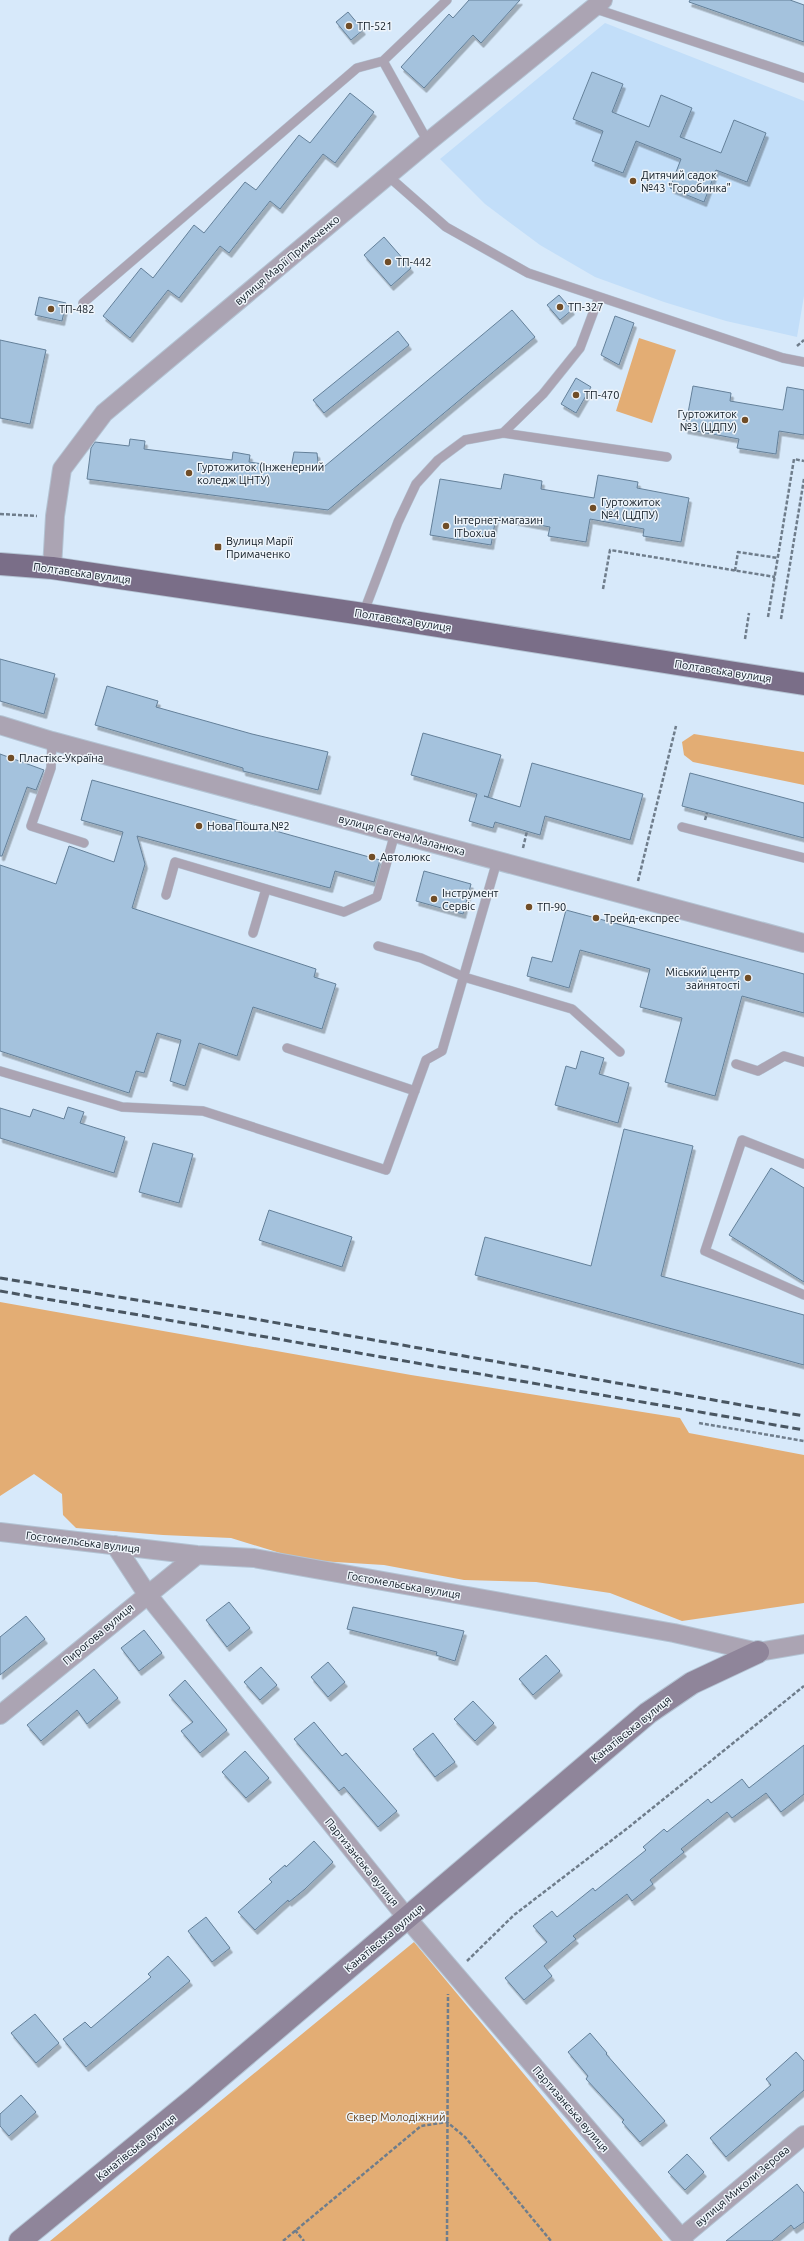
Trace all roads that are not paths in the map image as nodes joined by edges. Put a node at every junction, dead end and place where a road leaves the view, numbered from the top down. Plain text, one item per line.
1 (447, 0) edge
2 (598, 4) edge
3 (383, 61) junction
4 (804, 78) edge
5 (428, 142) junction
6 (388, 176) junction
7 (599, 298) junction
8 (83, 303) dead end
9 (804, 362) edge
10 (503, 433) junction
11 (667, 457) dead end
12 (0, 564) edge
13 (52, 568) junction
14 (363, 614) junction
15 (804, 684) edge
16 (0, 725) edge
17 (52, 741) junction
18 (682, 827) dead end
19 (395, 833) junction
20 (84, 842) dead end
21 (804, 858) edge
22 (497, 861) junction
23 (266, 889) junction
24 (166, 895) dead end
25 (253, 933) dead end
26 (804, 943) edge
27 (378, 946) dead end
28 (464, 977) junction
29 (287, 1048) dead end
30 (620, 1052) dead end
31 (804, 1062) edge
32 (736, 1064) dead end
33 (0, 1070) edge
34 (415, 1091) junction
35 (804, 1164) edge
36 (804, 1295) edge
37 (0, 1532) edge
38 (115, 1545) junction
39 (197, 1555) junction
40 (147, 1594) junction
41 (804, 1644) edge
42 (758, 1652) junction
43 (0, 1715) edge
44 (407, 1918) junction
45 (804, 2135) edge
46 (682, 2239) edge
47 (20, 2241) edge

1 - 3 lane
2 - 4 lane
2 - 5 street, вулиця Марії Примаченко
3 - 5 lane
3 - 8 lane
5 - 6 street, вулиця Марії Примаченко
6 - 7 lane
6 - 13 street, вулиця Марії Примаченко
7 - 9 lane
7 - 10 lane
10 - 11 lane
10 - 14 lane
12 - 13 main road, Полтавська вулиця
13 - 14 main road, Полтавська вулиця
14 - 15 main road, Полтавська вулиця
16 - 17 street, вулиця Євгена Маланюка
17 - 19 street, вулиця Євгена Маланюка
17 - 20 lane
18 - 21 lane
19 - 22 street, вулиця Євгена Маланюка
19 - 23 lane
22 - 26 street, вулиця Євгена Маланюка
22 - 28 lane
23 - 24 lane
23 - 25 lane
27 - 28 lane
28 - 30 lane
28 - 34 lane
29 - 34 lane
31 - 32 lane
33 - 34 lane
35 - 36 lane
37 - 38 street, Гостомельська вулиця
38 - 39 street, Гостомельська вулиця
38 - 40 street, Партизанська вулиця
39 - 40 street, Пирогова вулиця
39 - 42 street, Гостомельська вулиця
40 - 43 street, Пирогова вулиця
40 - 44 street, Партизанська вулиця
41 - 42 street, Гостомельська вулиця
42 - 44 street, Канатівська вулиця
44 - 46 street, Партизанська вулиця
44 - 47 street, Канатівська вулиця
45 - 46 street, вулиця Миколи Зерова

